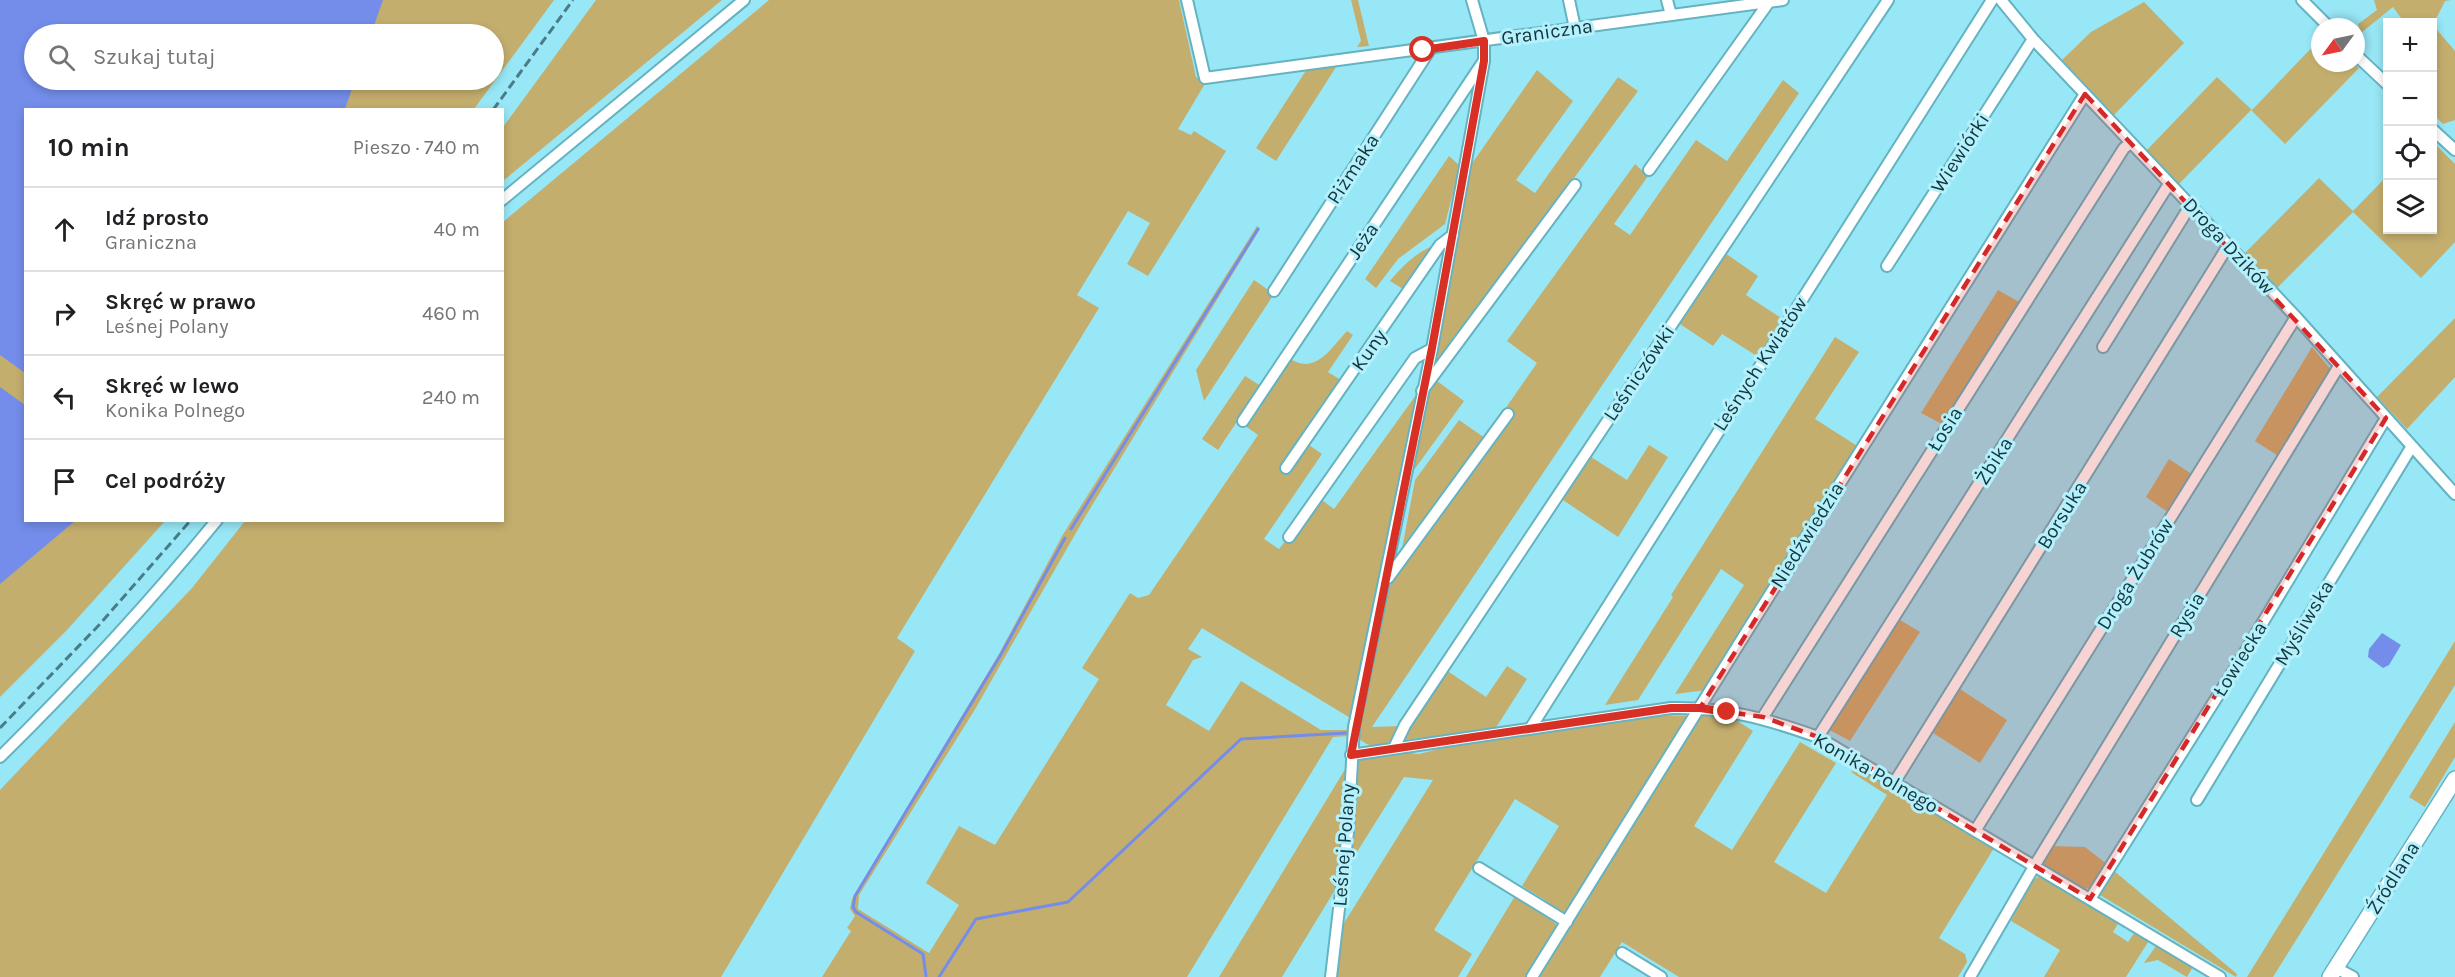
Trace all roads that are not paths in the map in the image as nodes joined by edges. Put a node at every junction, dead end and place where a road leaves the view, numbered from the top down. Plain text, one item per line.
1 (744, 0) edge
2 (1187, 0) edge
3 (1473, 0) edge
4 (1569, 0) edge
5 (1667, 0) edge
6 (1783, 0) edge
7 (1888, 0) edge
8 (1992, 0) edge
9 (2001, 0) edge
10 (2302, 0) edge
11 (1769, 2) junction
12 (1671, 15) junction
13 (2319, 18) edge
14 (1575, 28) junction
15 (2033, 39) junction
16 (1484, 41) junction
17 (1431, 48) junction
18 (1484, 61) junction
19 (2365, 64) edge
20 (2383, 81) edge
21 (2085, 94) junction
22 (2437, 133) edge
23 (2131, 143) junction
24 (2455, 150) edge
25 (1649, 170) dead end
26 (2169, 184) junction
27 (1575, 185) dead end
28 (504, 198) edge
29 (2190, 206) junction
30 (1454, 235) junction
31 (2228, 246) junction
32 (1887, 266) dead end
33 (1274, 291) dead end
34 (2296, 317) junction
35 (2103, 347) dead end
36 (1432, 348) junction
37 (2339, 366) junction
38 (1422, 391) junction
39 (1508, 414) dead end
40 (2386, 418) junction
41 (1243, 421) dead end
42 (2412, 446) junction
43 (1286, 468) dead end
44 (2455, 494) edge
45 (215, 522) edge
46 (1289, 537) dead end
47 (1386, 580) junction
48 (1700, 708) junction
49 (1763, 717) junction
50 (1530, 729) junction
51 (1818, 737) junction
52 (1394, 748) junction
53 (1351, 755) junction
54 (0, 757) edge
55 (2455, 779) edge
56 (1894, 783) junction
57 (2197, 800) dead end
58 (1975, 831) junction
59 (2035, 865) junction
60 (1479, 868) dead end
61 (2090, 898) junction
62 (1567, 922) junction
63 (1622, 954) dead end
64 (2333, 973) edge
65 (1331, 977) edge
66 (1532, 977) edge
67 (1661, 977) edge
68 (1970, 977) edge
69 (2220, 977) edge
70 (2353, 977) edge

1 - 28 street
2 - 17 street, Graniczna
3 - 16 street, Leśnej Polany
4 - 14 street
5 - 12 street
6 - 11 street, Graniczna
7 - 52 street, Leśniczówki
8 - 50 street, Leśnych Kwiatów
9 - 15 street, Droga Dzików
10 - 13 street
11 - 12 street, Graniczna
11 - 25 street
12 - 14 street, Graniczna
14 - 16 street, Graniczna
15 - 21 street, Droga Dzików
15 - 32 street, Wiewiórki
16 - 17 street, Graniczna
16 - 18 street, Leśnej Polany
17 - 33 street, Piżmaka
18 - 30 street, Leśnej Polany
18 - 41 street, Jeża
19 - 20 street
21 - 23 street, Droga Dzików
21 - 48 street, Niedźwiedzia
22 - 24 street
23 - 26 street, Droga Dzików
23 - 49 street, Łosia
26 - 29 street, Droga Dzików
26 - 51 street, Żbika
27 - 38 street
29 - 31 street, Droga Dzików
29 - 35 street
30 - 36 street, Leśnej Polany
30 - 43 street, Kuny
31 - 34 street, Droga Dzików
31 - 56 street, Borsuka
34 - 37 street, Droga Dzików
34 - 58 street, Droga Żubrów
36 - 38 street, Leśnej Polany
36 - 46 street
37 - 40 street, Droga Dzików
37 - 59 street, Rysia
38 - 47 street, Leśnej Polany
39 - 47 street
40 - 42 street, Droga Dzików
40 - 61 street, Łowiecka
42 - 44 street, Droga Dzików
42 - 57 street, Myśliwska
45 - 54 street
47 - 53 street, Leśnej Polany
48 - 49 street, Konika Polnego
48 - 50 street, Konika Polnego
48 - 62 street, Niedźwiedzia
49 - 51 street, Konika Polnego
50 - 52 street, Konika Polnego
51 - 56 street, Konika Polnego
52 - 53 street, Konika Polnego
53 - 65 street, Leśnej Polany
55 - 64 main road, Źródlana
56 - 58 street, Konika Polnego
58 - 59 street, Konika Polnego
59 - 61 street, Konika Polnego
59 - 68 street, Rysia
60 - 62 street
61 - 69 street, Konika Polnego
62 - 66 street, Niedźwiedzia
63 - 67 street
64 - 70 street

